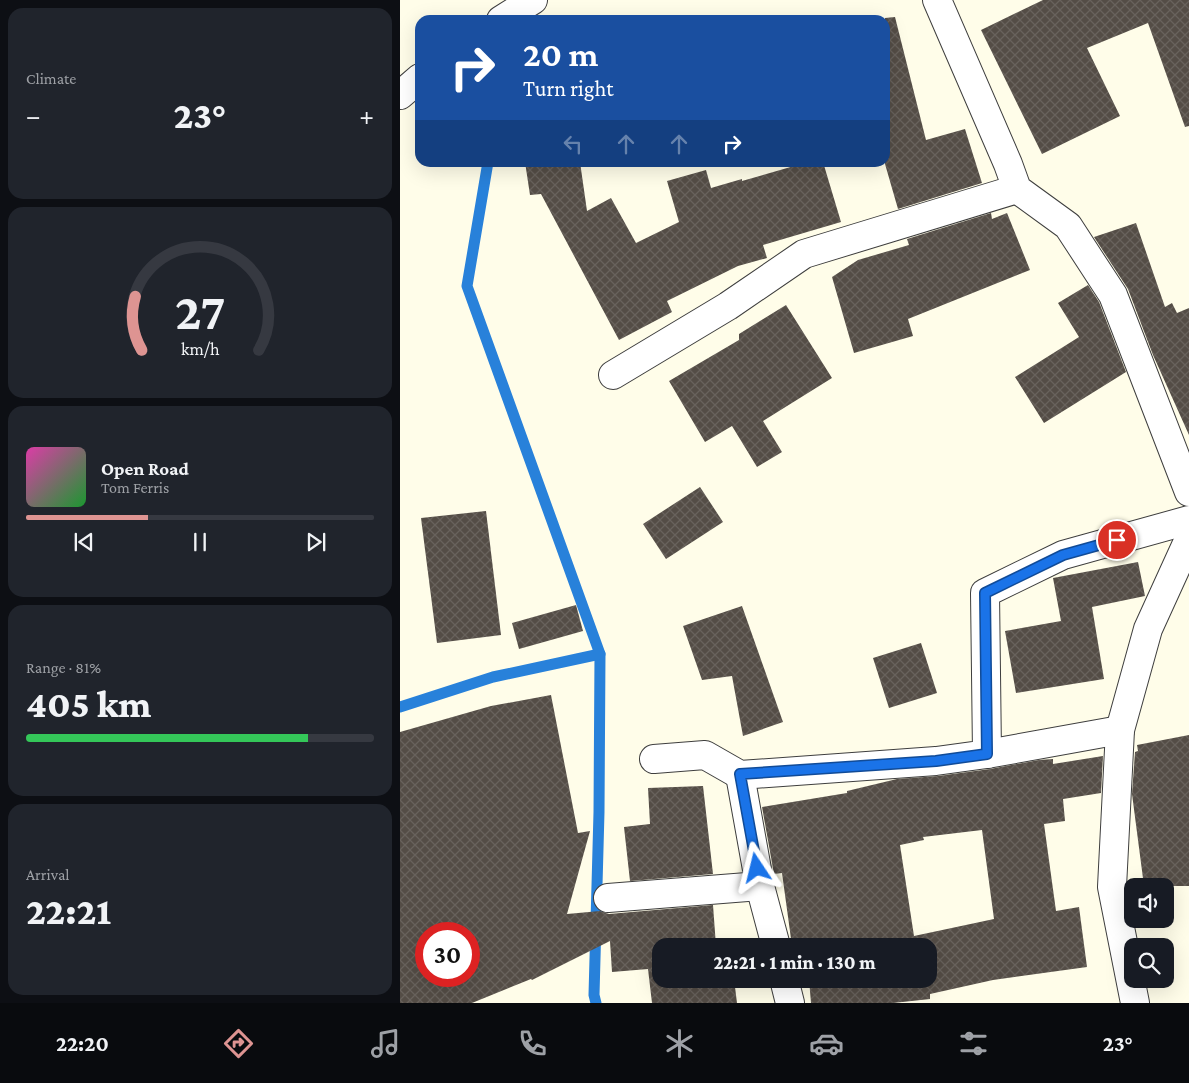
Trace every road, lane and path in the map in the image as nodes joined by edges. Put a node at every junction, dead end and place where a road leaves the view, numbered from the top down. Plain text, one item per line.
1 (533, 0) edge
2 (937, 0) edge
3 (509, 15) edge
4 (415, 82) edge
5 (400, 96) edge
6 (1016, 190) junction
7 (613, 375) dead end
8 (1189, 492) edge
9 (1189, 520) edge
10 (1189, 539) edge
11 (1120, 730) junction
12 (987, 754) junction
13 (654, 760) dead end
14 (740, 774) junction
15 (760, 886) junction
16 (608, 898) dead end
17 (774, 938) edge
18 (786, 988) edge
19 (790, 1003) edge
20 (1136, 1003) edge

1 - 3 street
2 - 6 street
4 - 5 street
6 - 7 street
6 - 8 street
9 - 12 street
10 - 11 street
11 - 12 street
11 - 20 street
12 - 14 street
13 - 14 street
14 - 15 street
15 - 16 street
15 - 17 street
18 - 19 street

